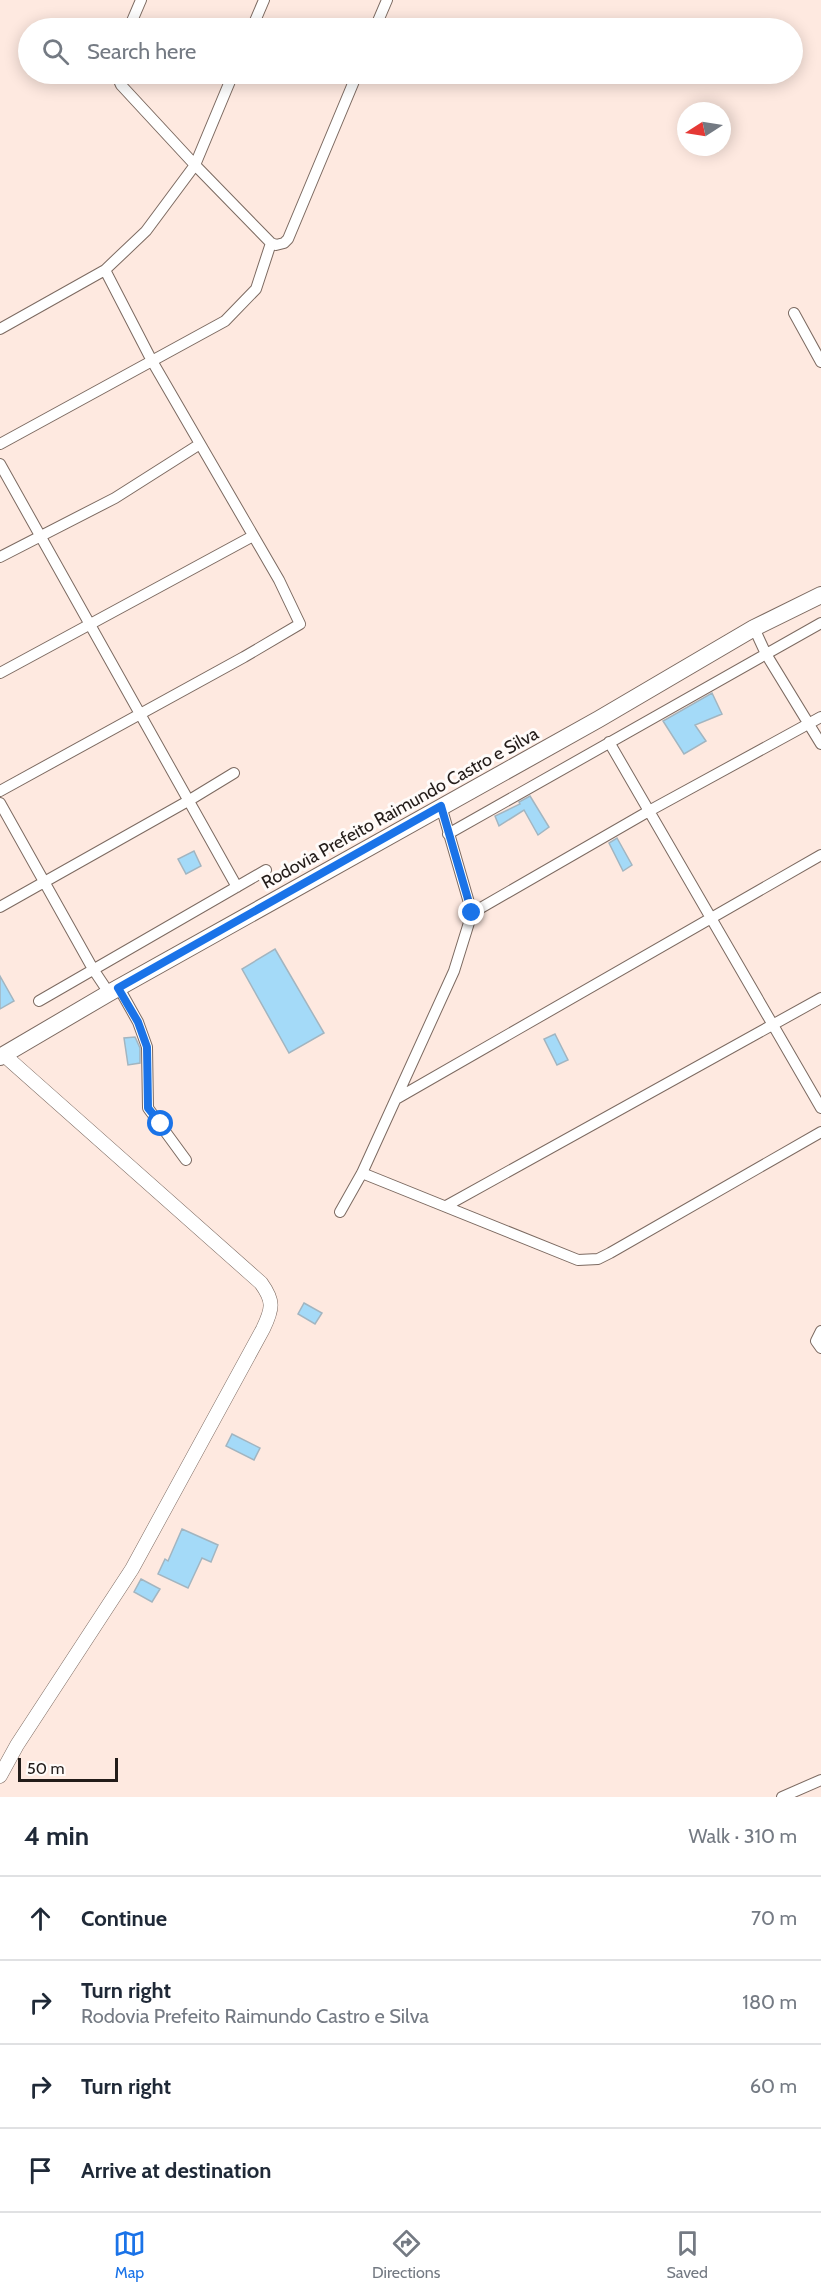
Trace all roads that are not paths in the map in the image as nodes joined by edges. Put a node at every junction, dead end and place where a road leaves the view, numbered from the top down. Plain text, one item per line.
1 (141, 0) edge
2 (264, 0) edge
3 (387, 0) edge
4 (133, 18) edge
5 (256, 18) edge
6 (379, 18) edge
7 (121, 84) edge
8 (229, 84) edge
9 (353, 84) edge
10 (195, 165) junction
11 (271, 243) junction
12 (105, 270) junction
13 (794, 313) dead end
14 (0, 329) edge
15 (152, 361) junction
16 (821, 362) edge
17 (0, 444) edge
18 (200, 444) junction
19 (0, 464) edge
20 (39, 535) junction
21 (253, 536) junction
22 (0, 557) edge
23 (821, 595) edge
24 (821, 623) edge
25 (90, 625) junction
26 (754, 628) junction
27 (766, 654) junction
28 (0, 673) edge
29 (140, 714) junction
30 (821, 717) edge
31 (809, 724) junction
32 (609, 742) junction
33 (821, 744) edge
34 (234, 773) dead end
35 (0, 791) edge
36 (188, 801) junction
37 (0, 803) edge
38 (441, 806) junction
39 (649, 811) junction
40 (448, 834) junction
41 (821, 855) edge
42 (266, 870) dead end
43 (45, 882) junction
44 (237, 887) junction
45 (0, 907) edge
46 (472, 913) junction
47 (710, 917) junction
48 (93, 969) junction
49 (114, 991) junction
50 (821, 998) edge
51 (39, 1001) dead end
52 (773, 1025) junction
53 (2, 1056) edge
54 (396, 1099) junction
55 (821, 1108) edge
56 (821, 1132) edge
57 (186, 1160) dead end
58 (362, 1173) junction
59 (446, 1206) junction
60 (340, 1212) dead end
61 (821, 1331) edge
62 (821, 1348) edge
63 (0, 1776) edge
64 (821, 1780) edge
65 (782, 1797) edge

1 - 4 street
2 - 5 street
3 - 6 street
7 - 10 street
8 - 10 street
9 - 11 street
10 - 11 street
10 - 12 street
11 - 15 street
12 - 14 street
12 - 15 street
13 - 16 street
15 - 17 street
15 - 18 street
18 - 20 street
18 - 21 street
19 - 20 street
20 - 22 street
20 - 25 street
21 - 25 street
21 - 29 street
23 - 26 main road, Rodovia Prefeito Raimundo Castro e Silva
24 - 27 street
25 - 28 street
25 - 29 street
26 - 27 street
26 - 38 main road, Rodovia Prefeito Raimundo Castro e Silva
27 - 31 street
27 - 32 street
29 - 35 street
29 - 36 street
30 - 31 street
31 - 33 street
31 - 39 street
32 - 39 street
32 - 40 street
34 - 36 street
36 - 43 street
36 - 44 street
37 - 43 street
38 - 40 street
38 - 49 main road, Rodovia Prefeito Raimundo Castro e Silva
39 - 46 street
39 - 47 street
40 - 46 street
41 - 47 street
42 - 44 street
43 - 45 street
43 - 48 street
44 - 48 street
46 - 54 street
47 - 52 street
47 - 54 street
48 - 49 street
48 - 51 street
49 - 53 main road, Rodovia Prefeito Raimundo Castro e Silva
49 - 57 street
50 - 52 street
52 - 55 street
52 - 59 street
53 - 63 street
54 - 58 street
56 - 59 street
58 - 59 street
58 - 60 street
61 - 62 street
64 - 65 street

